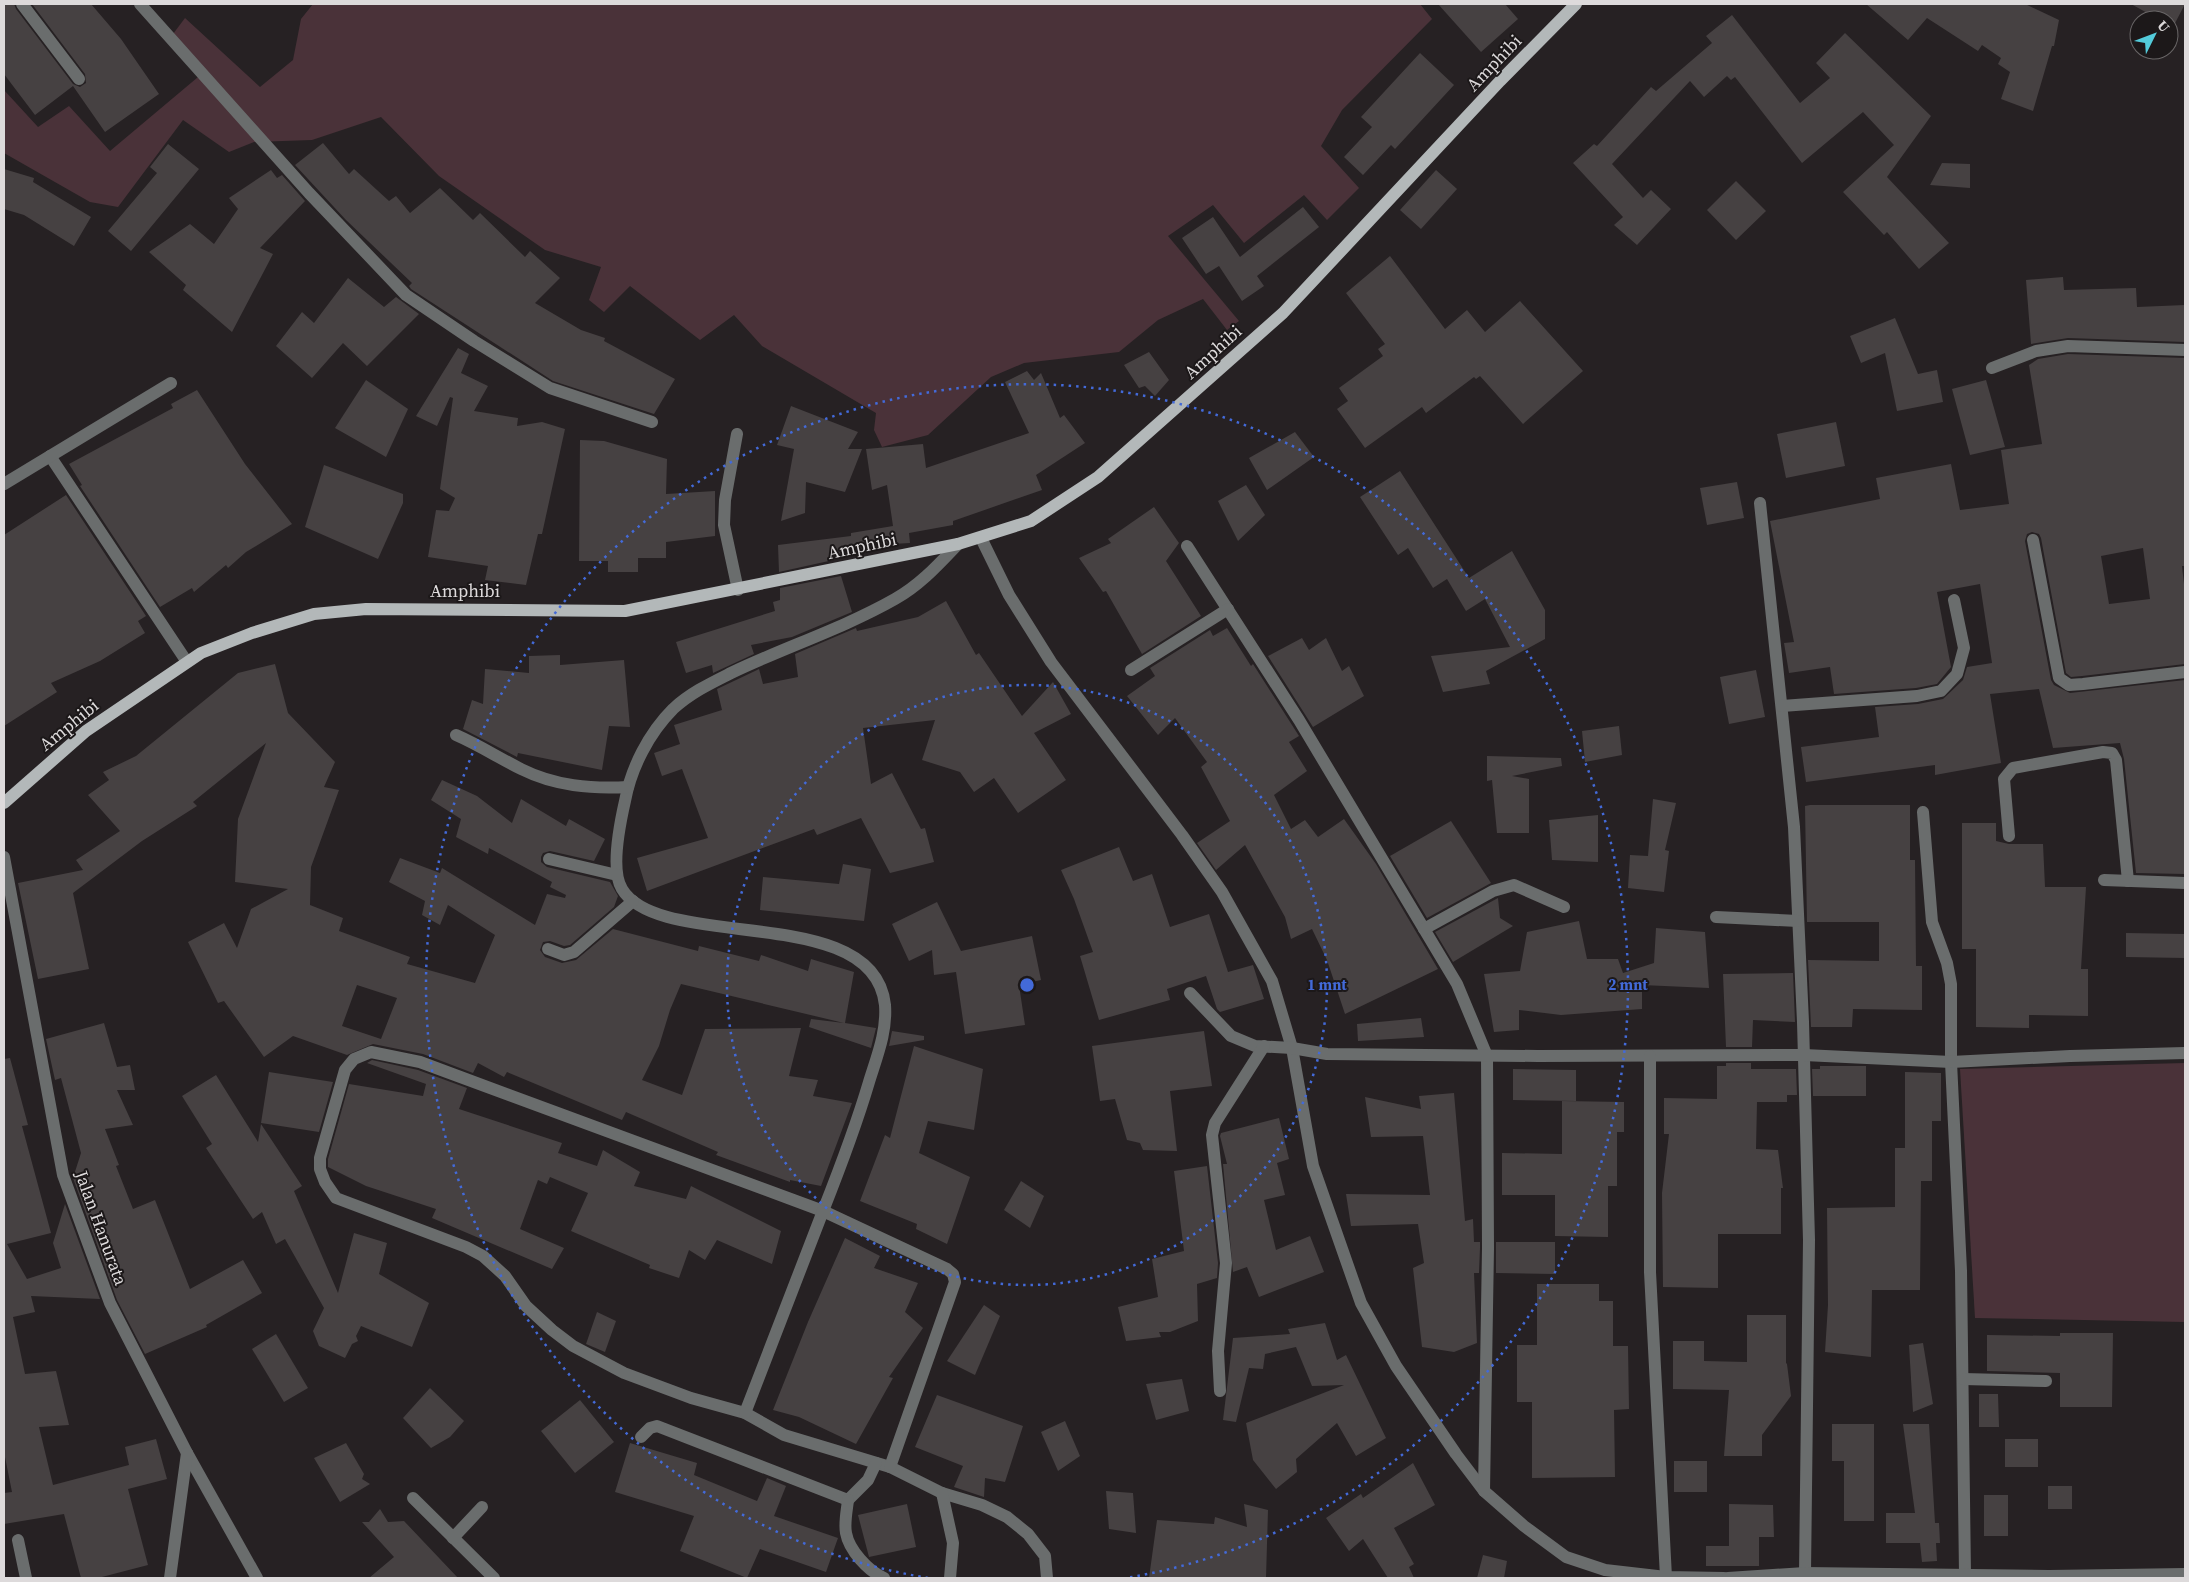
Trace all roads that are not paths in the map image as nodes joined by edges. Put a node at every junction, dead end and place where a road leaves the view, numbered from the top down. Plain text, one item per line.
1 (22, 4) edge
2 (140, 4) edge
3 (1576, 4) edge
4 (79, 79) dead end
5 (2185, 350) edge
6 (1992, 368) dead end
7 (171, 382) dead end
8 (652, 422) dead end
9 (737, 434) dead end
10 (50, 456) junction
11 (4, 484) edge
12 (1760, 503) dead end
13 (981, 538) junction
14 (2033, 540) dead end
15 (958, 544) junction
16 (1187, 546) dead end
17 (738, 590) junction
18 (1954, 600) dead end
19 (1228, 609) junction
20 (187, 662) junction
21 (1131, 670) dead end
22 (2185, 672) edge
23 (1782, 706) junction
24 (456, 735) dead end
25 (628, 787) junction
26 (4, 803) edge
27 (1923, 812) dead end
28 (2009, 836) dead end
29 (4, 857) edge
30 (549, 859) dead end
31 (617, 875) junction
32 (2104, 880) dead end
33 (2128, 881) junction
34 (2185, 883) edge
35 (633, 901) junction
36 (1564, 907) dead end
37 (1716, 917) dead end
38 (1798, 921) junction
39 (1424, 929) junction
40 (548, 949) dead end
41 (1190, 993) dead end
42 (1264, 1046) junction
43 (1292, 1048) junction
44 (2185, 1053) edge
45 (1804, 1055) junction
46 (1487, 1056) junction
47 (1650, 1056) junction
48 (1951, 1062) junction
49 (823, 1211) junction
50 (1963, 1379) junction
51 (2046, 1381) dead end
52 (1220, 1391) dead end
53 (745, 1413) junction
54 (641, 1437) dead end
55 (187, 1452) junction
56 (876, 1463) junction
57 (890, 1467) junction
58 (1484, 1491) junction
59 (942, 1492) junction
60 (413, 1498) dead end
61 (848, 1500) junction
62 (482, 1507) dead end
63 (453, 1538) junction
64 (18, 1540) dead end
65 (1805, 1573) junction
66 (1965, 1574) junction
67 (2185, 1574) edge
68 (1666, 1577) junction
69 (26, 1578) edge
70 (170, 1578) edge
71 (257, 1578) edge
72 (494, 1578) edge
73 (884, 1578) edge
74 (950, 1578) edge
75 (1046, 1578) edge
76 (1724, 1578) edge
77 (1728, 1578) edge

1 - 4 street
2 - 8 street
3 - 13 main road, Amphibi
5 - 6 street
7 - 10 street
9 - 17 street
10 - 11 street
10 - 20 street
12 - 23 street
13 - 15 main road, Amphibi
13 - 43 street
14 - 22 street
15 - 17 main road, Amphibi
15 - 25 street
16 - 19 street
17 - 20 main road, Amphibi
18 - 23 street
19 - 21 street
19 - 39 street
20 - 26 main road, Amphibi
23 - 38 street
24 - 25 street
25 - 31 street
27 - 48 street
28 - 33 street
29 - 55 street, Jalan Hanurata
30 - 31 street
31 - 35 street
32 - 33 street
33 - 34 street
35 - 40 street
35 - 49 street
36 - 39 street
37 - 38 street
38 - 45 street
39 - 46 street
41 - 42 street
42 - 43 street
42 - 52 street
43 - 46 street
43 - 58 street
44 - 48 street
45 - 47 street
45 - 48 street
45 - 65 street
46 - 47 street
46 - 58 street
47 - 68 street
48 - 50 street
49 - 53 street
49 - 53 street
49 - 57 street
50 - 51 street
50 - 66 street
53 - 56 street
54 - 61 street
55 - 70 street
55 - 71 street, Jalan Hanurata
56 - 57 street
56 - 61 street
57 - 59 street
58 - 68 street
59 - 74 street
59 - 75 street
60 - 63 street
61 - 73 street
62 - 63 street
63 - 72 street
64 - 69 street
65 - 66 street
65 - 77 street
66 - 67 street
68 - 76 street

